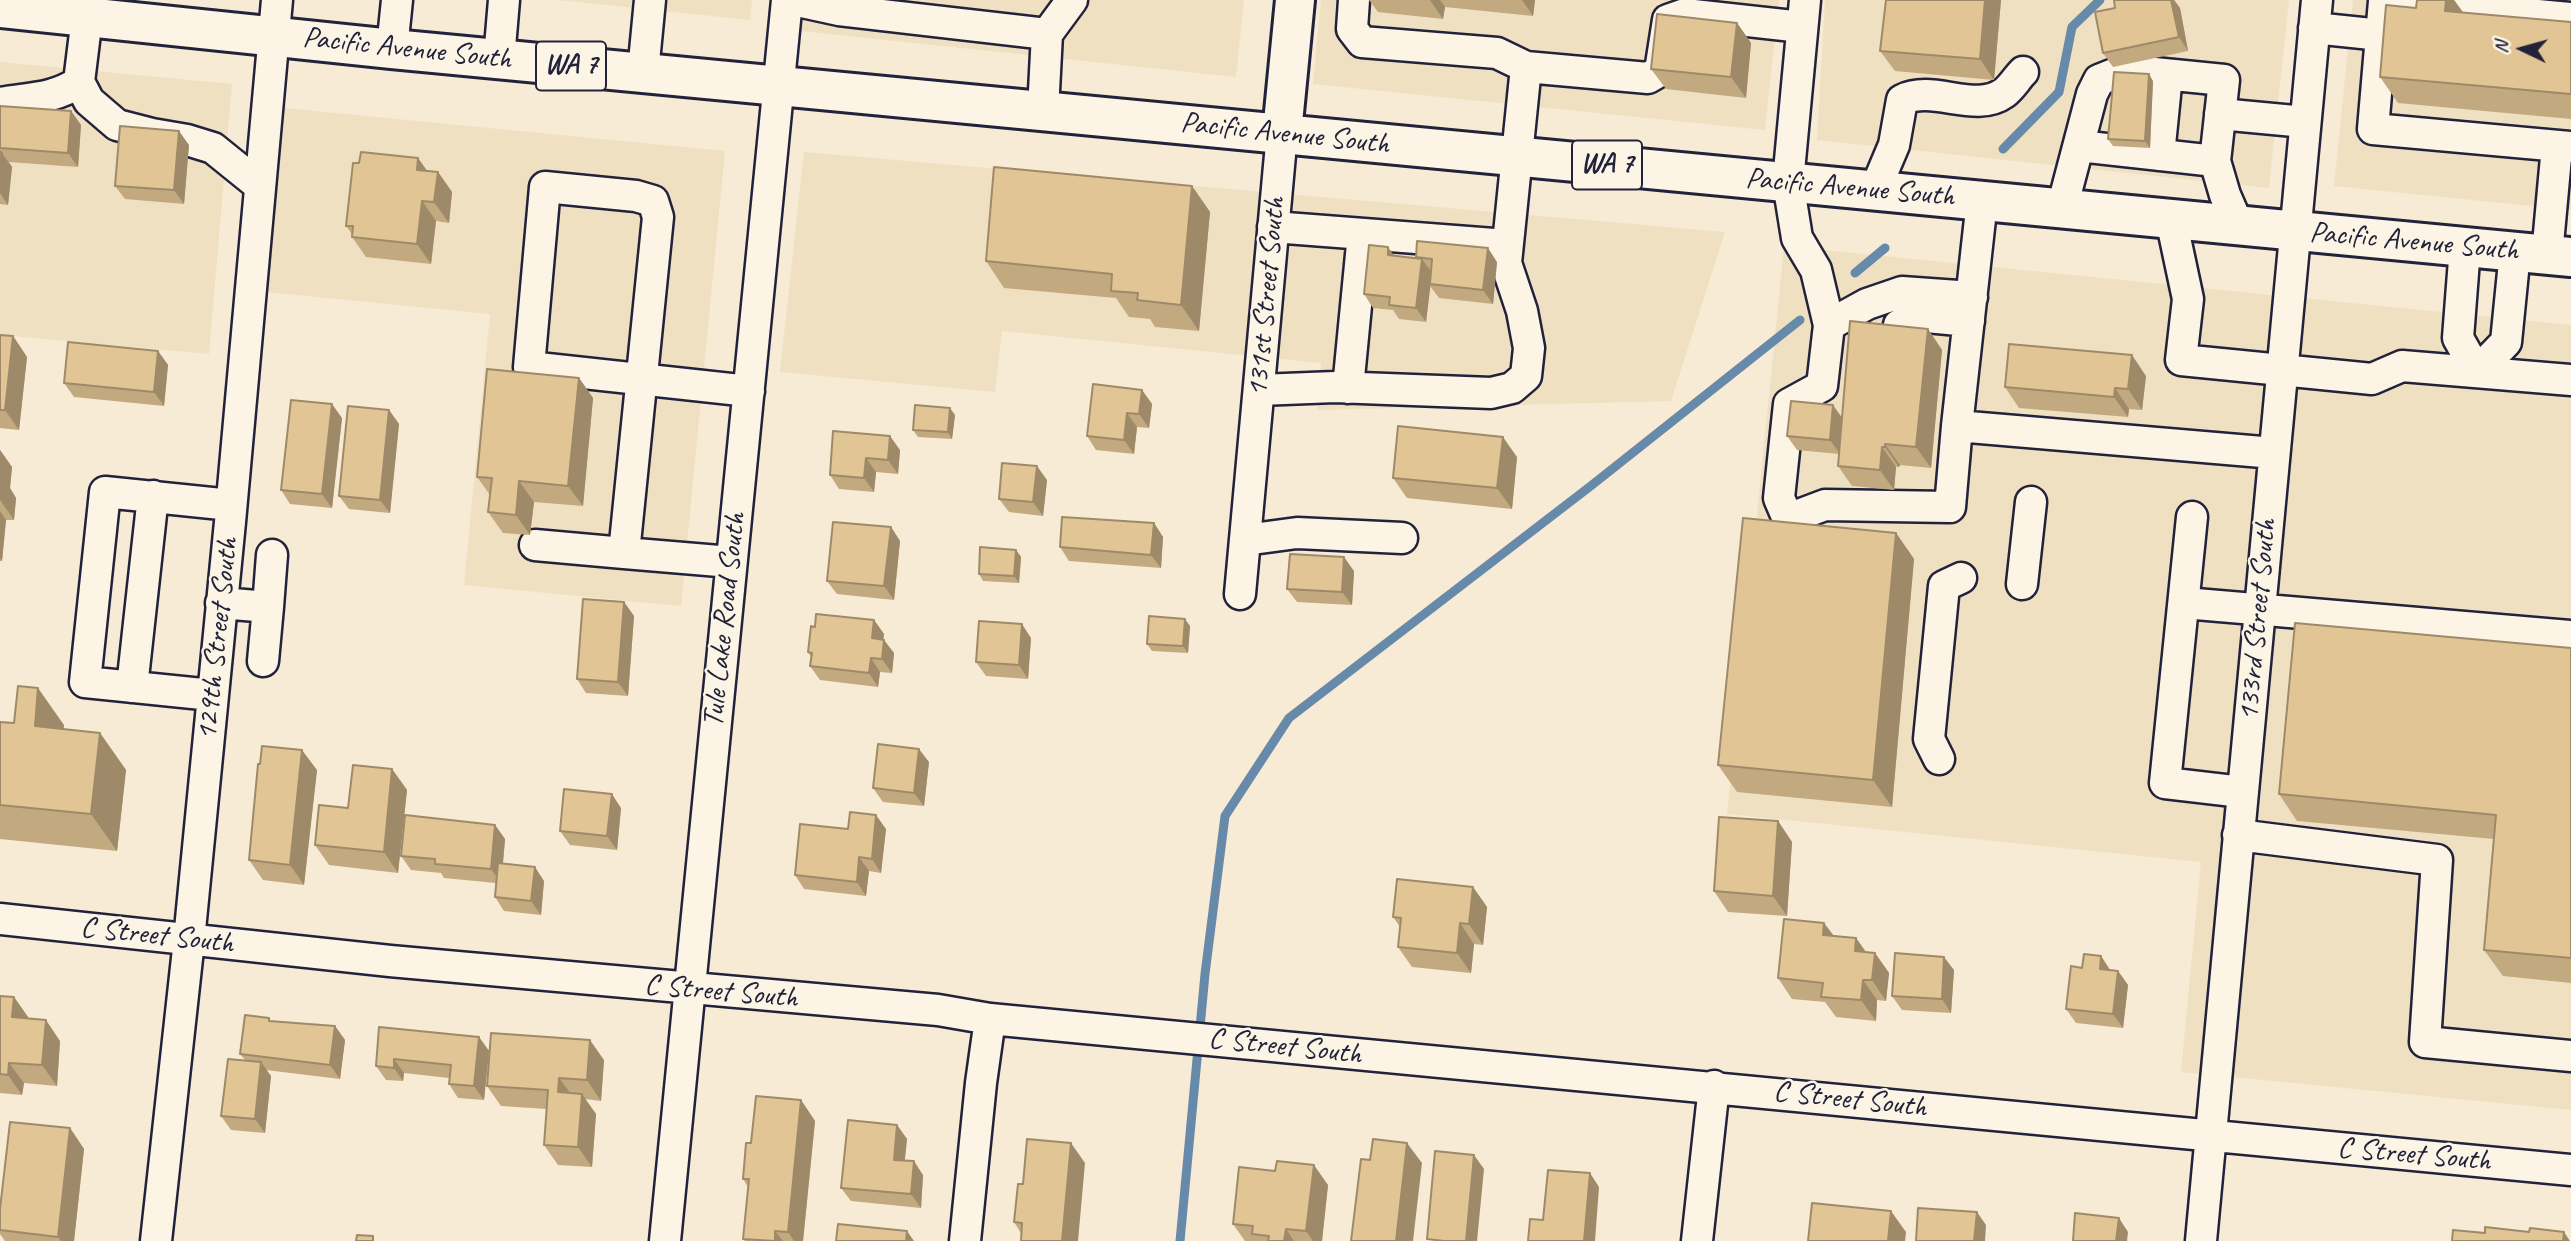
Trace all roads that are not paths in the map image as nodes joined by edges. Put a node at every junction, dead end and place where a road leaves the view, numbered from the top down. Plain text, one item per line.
1 (397, 0) edge
2 (504, 0) edge
3 (650, 0) edge
4 (787, 0) edge
5 (793, 0) edge
6 (1072, 0) edge
7 (1295, 0) edge
8 (1354, 0) edge
9 (0, 8) edge
10 (69, 10) edge
11 (1669, 10) edge
12 (1804, 13) edge
13 (2316, 14) edge
14 (275, 18) edge
15 (2571, 18) edge
16 (1047, 34) junction
17 (2381, 35) junction
18 (392, 49) junction
19 (499, 59) junction
20 (1526, 67) junction
21 (643, 72) junction
22 (2023, 72) dead end
23 (2167, 75) junction
24 (79, 82) junction
25 (778, 85) junction
26 (0, 103) edge
27 (1043, 110) junction
28 (2220, 114) junction
29 (2305, 122) junction
30 (1282, 133) junction
31 (2079, 146) junction
32 (2564, 146) edge
33 (2159, 155) junction
34 (1516, 156) junction
35 (2215, 161) junction
36 (1788, 182) junction
37 (260, 186) junction
38 (1875, 190) junction
39 (1982, 201) junction
40 (2062, 208) junction
41 (2171, 219) junction
42 (2238, 225) junction
43 (1273, 227) junction
44 (2295, 231) junction
45 (1363, 234) junction
46 (1507, 245) junction
47 (2465, 247) junction
48 (2544, 255) edge
49 (1970, 309) junction
50 (1829, 324) junction
51 (1896, 341) edge
52 (2282, 370) junction
53 (2477, 372) junction
54 (643, 380) junction
55 (2571, 380) edge
56 (1348, 388) junction
57 (1259, 390) junction
58 (748, 391) junction
59 (1957, 426) junction
60 (2274, 453) junction
61 (153, 496) junction
62 (2031, 502) dead end
63 (231, 505) junction
64 (2192, 517) dead end
65 (1402, 538) dead end
66 (1245, 540) junction
67 (535, 545) dead end
68 (624, 553) junction
69 (272, 555) dead end
70 (730, 562) junction
71 (1961, 578) dead end
72 (2022, 584) dead end
73 (1240, 594) dead end
74 (221, 603) junction
75 (2184, 603) junction
76 (268, 607) junction
77 (2259, 611) junction
78 (2571, 636) edge
79 (263, 660) dead end
80 (132, 687) junction
81 (212, 695) junction
82 (1939, 759) dead end
83 (2242, 792) junction
84 (2238, 835) junction
85 (0, 919) edge
86 (189, 940) junction
87 (690, 990) junction
88 (990, 1019) junction
89 (2571, 1056) edge
90 (1714, 1086) junction
91 (2212, 1136) junction
92 (2571, 1170) edge
93 (156, 1241) edge
94 (665, 1241) edge
95 (965, 1241) edge
96 (1697, 1241) edge
97 (2201, 1241) edge

1 - 18 street
2 - 19 street
3 - 21 street
4 - 25 street, Tule Lake Road South
5 - 16 street
6 - 16 street
7 - 30 main road, 131st Street South
8 - 20 street
9 - 10 main road, Pacific Avenue South / WA 7
10 - 14 main road, Pacific Avenue South / WA 7
10 - 24 street
11 - 12 street
11 - 20 street
12 - 36 street
13 - 17 street
13 - 29 street, 133rd Street South
14 - 18 main road, Pacific Avenue South / WA 7
14 - 37 street, 129th Street South
15 - 17 street
16 - 27 street
17 - 32 street
18 - 19 main road, Pacific Avenue South / WA 7
19 - 21 main road, Pacific Avenue South / WA 7
20 - 34 street
21 - 25 main road, Pacific Avenue South / WA 7
22 - 38 street
23 - 28 street
23 - 31 street
23 - 33 street
24 - 26 street
24 - 37 street
25 - 27 main road, Pacific Avenue South / WA 7
25 - 58 street, Tule Lake Road South
27 - 30 main road, Pacific Avenue South / WA 7
28 - 29 street
28 - 35 street
29 - 44 street, 133rd Street South
30 - 34 main road, Pacific Avenue South / WA 7
30 - 43 street, 131st Street South
31 - 33 street
31 - 40 street
32 - 48 street
33 - 35 street
34 - 36 main road, Pacific Avenue South / WA 7
34 - 46 street
35 - 42 street
36 - 38 main road, Pacific Avenue South / WA 7
36 - 50 street
37 - 63 street, 129th Street South
38 - 39 main road, Pacific Avenue South / WA 7
39 - 40 main road, Pacific Avenue South / WA 7
39 - 49 street
40 - 41 main road, Pacific Avenue South / WA 7
41 - 42 main road, Pacific Avenue South / WA 7
41 - 52 street
42 - 44 main road, Pacific Avenue South / WA 7
43 - 45 street
43 - 57 street, 131st Street South
44 - 47 main road, Pacific Avenue South / WA 7
44 - 52 street, 133rd Street South
45 - 46 street
45 - 56 street
46 - 56 street
47 - 48 main road, Pacific Avenue South / WA 7
47 - 53 street
48 - 53 street
49 - 50 street
49 - 51 street
49 - 59 street
50 - 59 street
52 - 53 street
52 - 60 street, 133rd Street South
53 - 55 street
54 - 54 street
54 - 58 street
54 - 68 street
56 - 57 street
57 - 66 street, 131st Street South
58 - 70 street, Tule Lake Road South
59 - 60 street
60 - 77 street, 133rd Street South
61 - 63 street
61 - 80 street
61 - 80 street
62 - 72 street
63 - 74 street, 129th Street South
64 - 75 street
65 - 66 street
66 - 73 street, 131st Street South
67 - 68 street
68 - 70 street
69 - 76 street
70 - 87 street, Tule Lake Road South
71 - 82 street
74 - 76 street
74 - 81 street, 129th Street South
75 - 77 street
75 - 83 street
76 - 79 street
77 - 78 street
77 - 83 street, 133rd Street South
80 - 81 street
81 - 86 street, 129th Street South
83 - 84 street, 133rd Street South
84 - 89 street
84 - 91 street, 133rd Street South
85 - 86 street, C Street South
86 - 87 street, C Street South
86 - 93 street, 129th Street South
87 - 88 street, C Street South
87 - 94 street, Tule Lake Road South
88 - 90 street, C Street South
88 - 95 street
90 - 91 street, C Street South
90 - 96 street
91 - 92 street, C Street South
91 - 97 street, 133rd Street South

